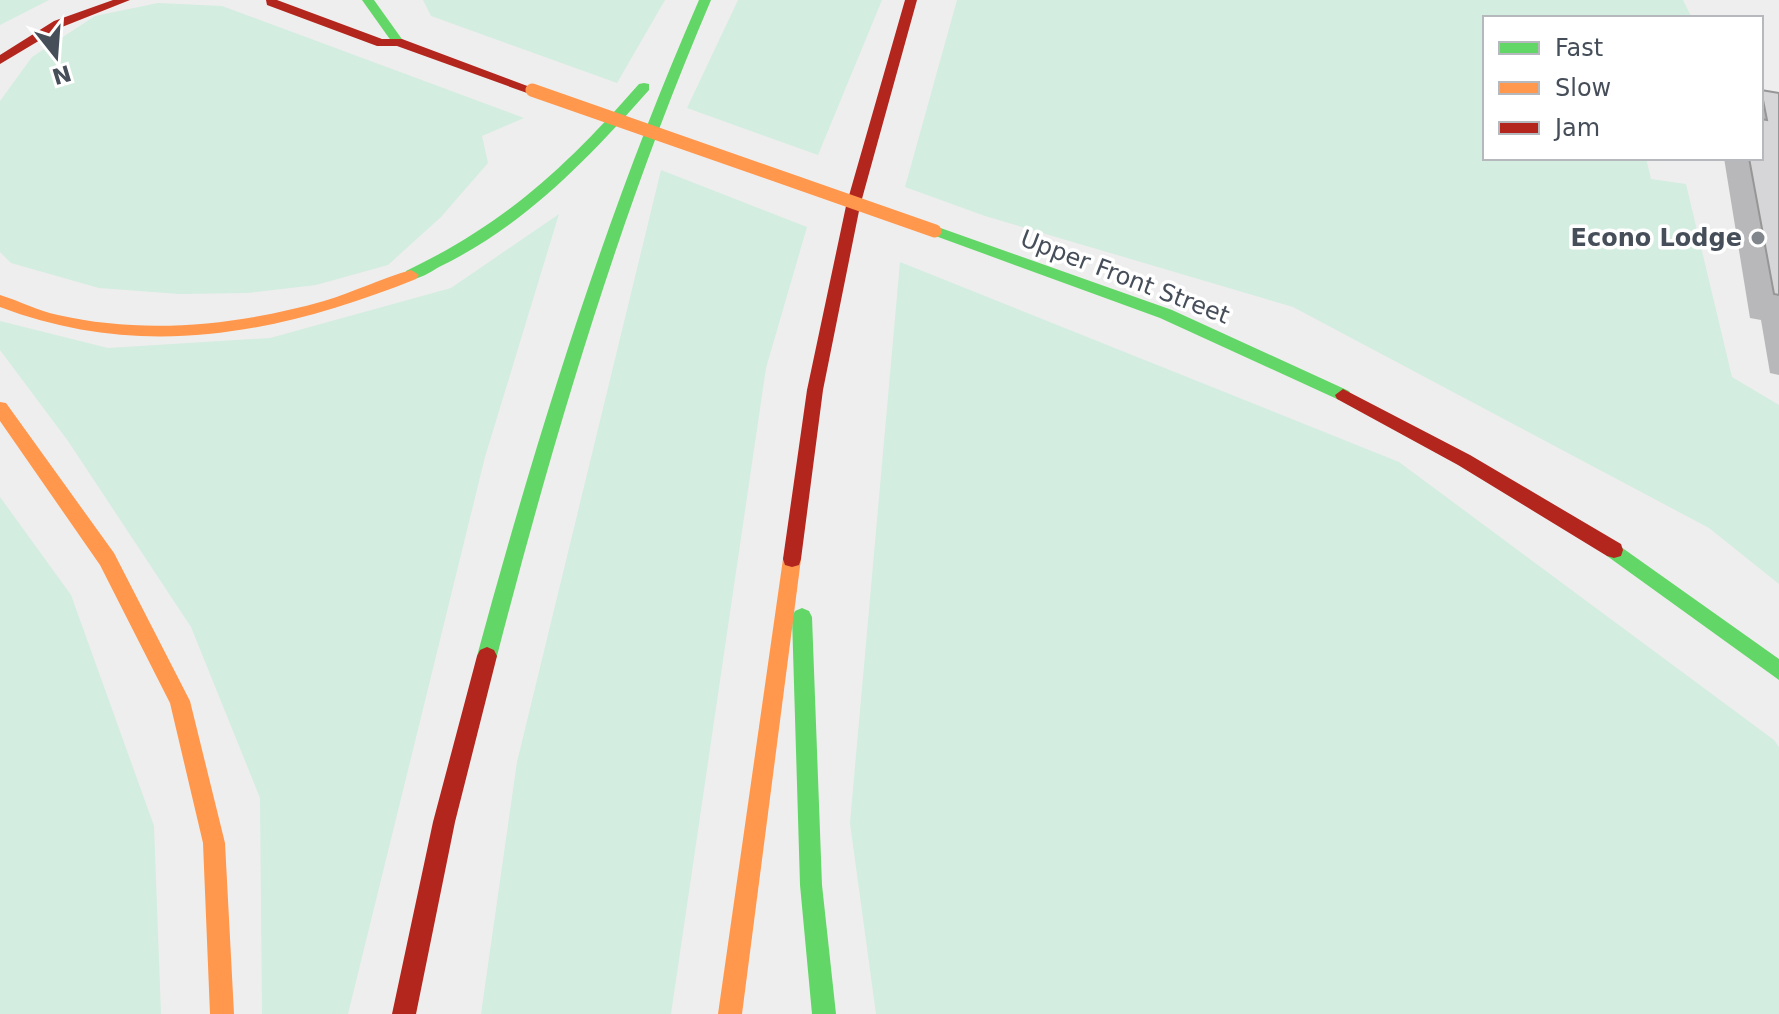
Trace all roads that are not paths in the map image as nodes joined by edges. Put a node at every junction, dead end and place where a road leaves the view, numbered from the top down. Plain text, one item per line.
1 (124, 0) edge
2 (303, 0) edge
3 (368, 0) edge
4 (705, 0) edge
5 (911, 0) edge
6 (264, 1) edge
7 (688, 37) junction
8 (398, 42) junction
9 (0, 60) edge
10 (0, 301) edge
11 (0, 408) edge
12 (797, 505) junction
13 (1779, 671) edge
14 (222, 1014) edge
15 (404, 1014) edge
16 (730, 1014) edge
17 (824, 1014) edge

1 - 9 main road
2 - 6 main road, Upper Front Street
3 - 8 main road
4 - 7 main road
5 - 12 main road
6 - 8 main road, Upper Front Street
7 - 10 main road
7 - 15 main road
8 - 13 main road, Upper Front Street, bridge
11 - 14 main road
12 - 16 main road
12 - 17 main road

